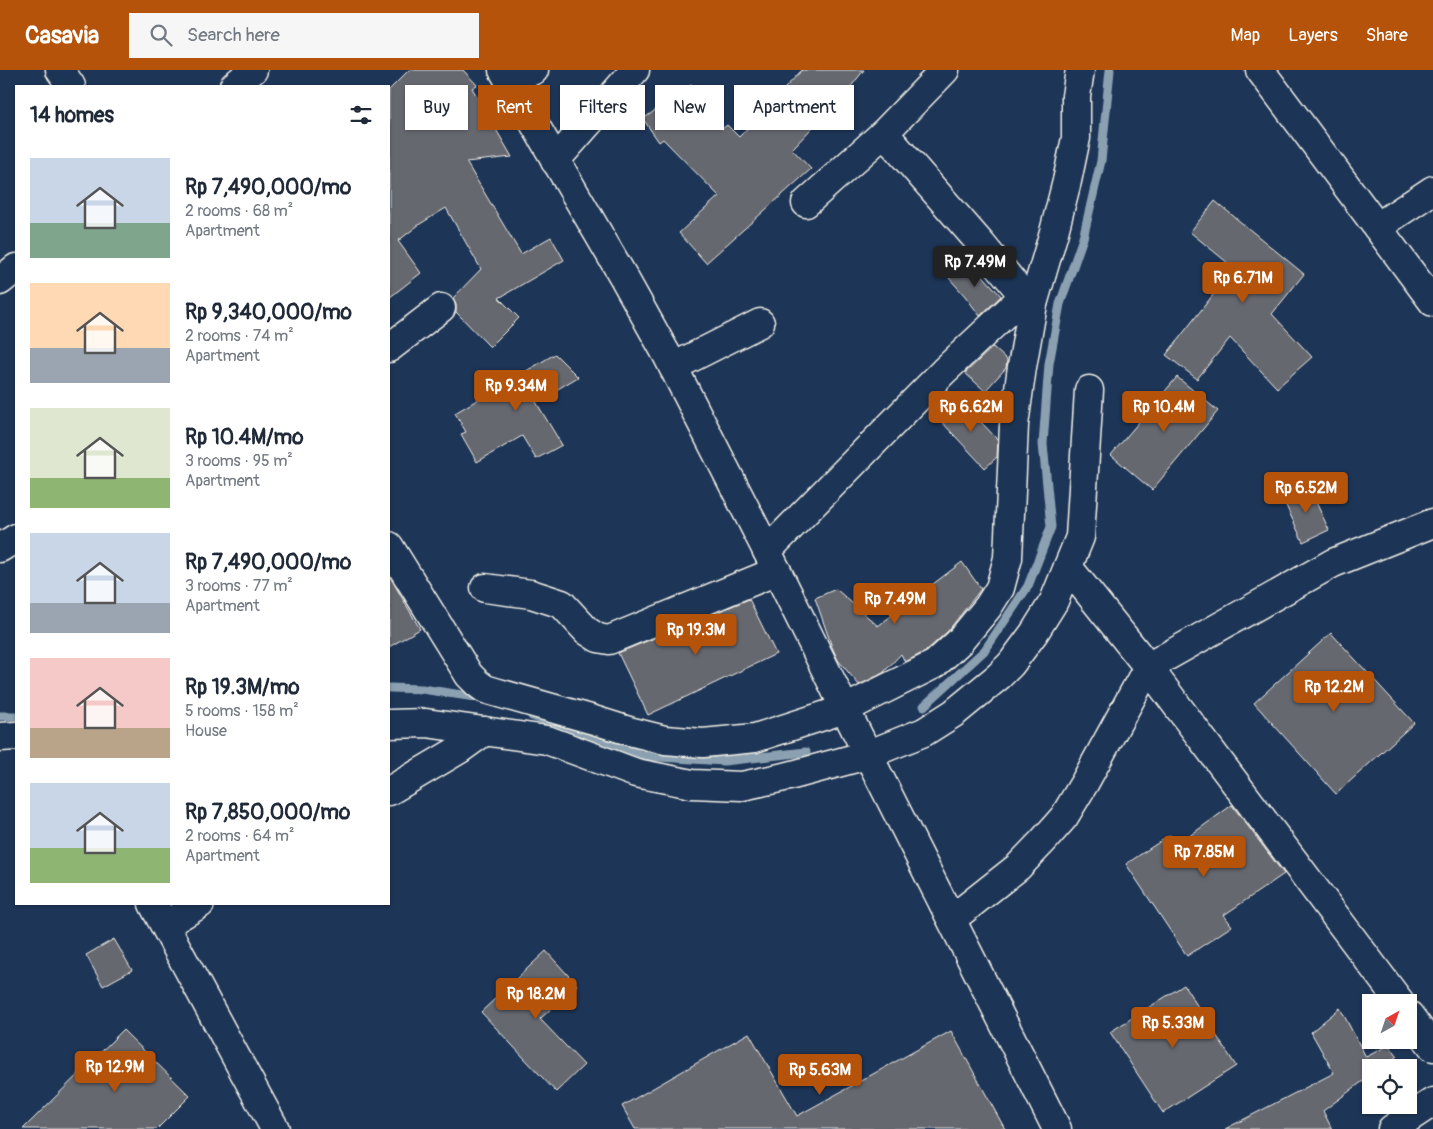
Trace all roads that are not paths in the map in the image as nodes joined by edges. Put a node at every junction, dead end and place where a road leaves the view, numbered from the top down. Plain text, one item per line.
1 (60, 70) edge
2 (253, 70) edge
3 (534, 70) edge
4 (635, 70) edge
5 (945, 70) edge
6 (1080, 70) edge
7 (1260, 70) edge
8 (506, 76) edge
9 (70, 85) edge
10 (235, 85) edge
11 (884, 133) junction
12 (555, 161) junction
13 (1433, 190) edge
14 (806, 203) dead end
15 (1377, 227) junction
16 (15, 269) edge
17 (0, 282) edge
18 (1029, 300) junction
19 (1433, 302) edge
20 (441, 308) dead end
21 (760, 323) dead end
22 (390, 347) edge
23 (673, 367) junction
24 (1089, 390) dead end
25 (1433, 523) edge
26 (15, 539) edge
27 (0, 548) edge
28 (390, 548) edge
29 (772, 561) junction
30 (1068, 567) junction
31 (485, 588) dead end
32 (1148, 667) junction
33 (847, 712) junction
34 (499, 717) junction
35 (390, 724) edge
36 (15, 736) edge
37 (0, 737) edge
38 (867, 755) junction
39 (390, 790) edge
40 (196, 905) edge
41 (159, 914) edge
42 (952, 919) junction
43 (1394, 994) edge
44 (1418, 1026) edge
45 (1433, 1047) edge
46 (1433, 1102) edge
47 (275, 1129) edge
48 (1057, 1129) edge
49 (1392, 1129) edge

1 - 9 street
2 - 10 street
3 - 8 street
4 - 12 street
5 - 11 street
6 - 18 street
7 - 15 street
8 - 12 street
11 - 14 street
11 - 18 street
12 - 23 street
13 - 15 street
15 - 19 street
16 - 17 street
18 - 29 street
18 - 33 street
20 - 22 street
21 - 23 street
23 - 29 street
24 - 30 street
25 - 32 street
26 - 27 street
28 - 34 street
29 - 31 street
29 - 33 street
30 - 32 street
30 - 38 street
32 - 42 street
32 - 43 street
33 - 34 street
33 - 38 street
34 - 35 street
34 - 38 street
34 - 39 street
36 - 37 street
38 - 42 street
40 - 41 street
41 - 47 street
42 - 48 street
44 - 45 street
46 - 49 street

